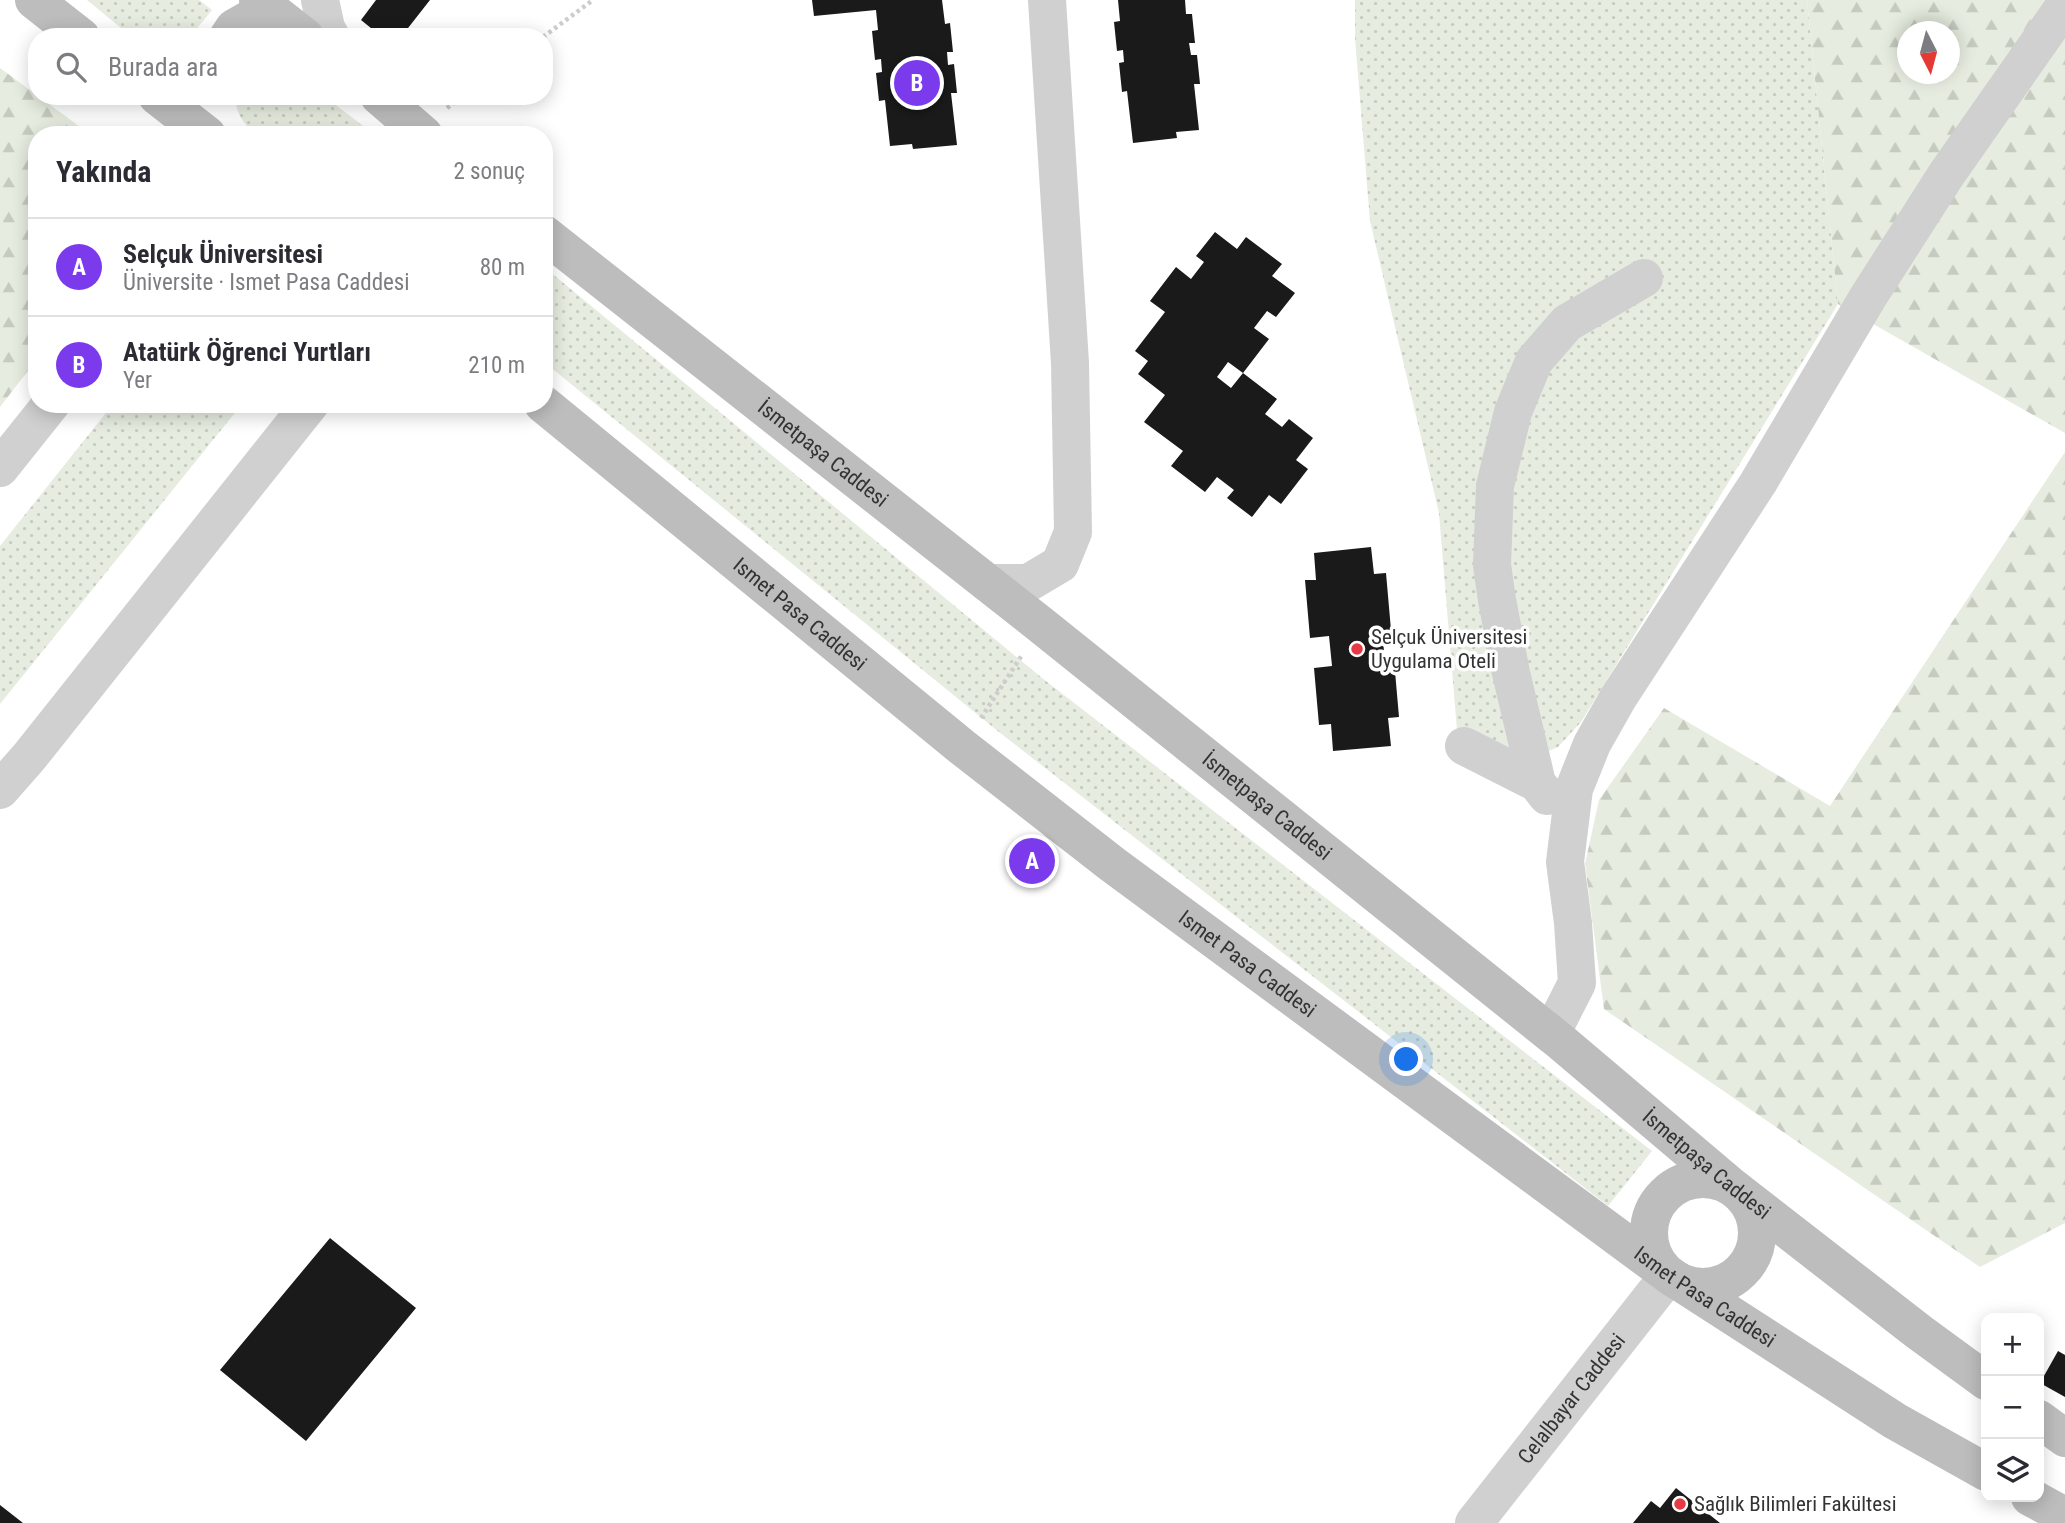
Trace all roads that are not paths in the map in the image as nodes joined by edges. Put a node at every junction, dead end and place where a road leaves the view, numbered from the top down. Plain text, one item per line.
1 (34, 0) edge
2 (320, 0) edge
3 (1047, 0) edge
4 (266, 3) edge
5 (2065, 5) edge
6 (70, 28) edge
7 (234, 28) edge
8 (295, 28) edge
9 (326, 28) edge
10 (174, 105) edge
11 (397, 105) edge
12 (205, 121) edge
13 (434, 123) edge
14 (553, 241) edge
15 (1644, 278) dead end
16 (44, 413) edge
17 (303, 413) edge
18 (553, 413) edge
19 (0, 468) edge
20 (988, 583) junction
21 (1464, 746) dead end
22 (1538, 783) junction
23 (0, 790) edge
24 (1569, 826) junction
25 (1551, 1034) junction
26 (1731, 1186) junction
27 (1669, 1275) junction
28 (1981, 1377) edge
29 (2044, 1423) edge
30 (2065, 1438) edge
31 (1981, 1469) edge
32 (2039, 1502) edge
33 (2065, 1516) edge
34 (1474, 1523) edge

1 - 6 main road
2 - 9 street
3 - 20 street
4 - 7 main road
4 - 8 main road
5 - 24 street
10 - 12 main road
11 - 13 main road
14 - 20 main road, İsmetpaşa Caddesi
15 - 22 street
16 - 19 street
17 - 23 street
18 - 27 main road, Ismet Pasa Caddesi
20 - 25 main road, İsmetpaşa Caddesi
21 - 22 street
22 - 24 street
24 - 25 street
25 - 26 main road, İsmetpaşa Caddesi
26 - 27 main road
26 - 27 main road
26 - 28 main road, İsmetpaşa Caddesi
27 - 31 main road, Ismet Pasa Caddesi
27 - 34 street, Celalbayar Caddesi
29 - 30 main road
32 - 33 main road

